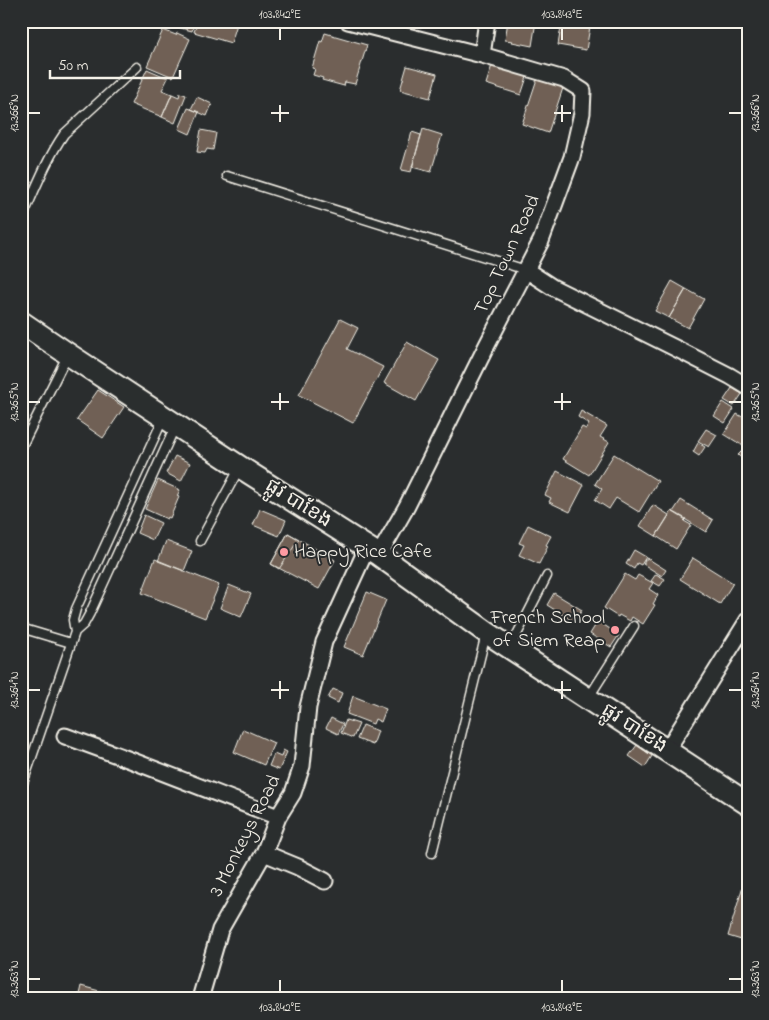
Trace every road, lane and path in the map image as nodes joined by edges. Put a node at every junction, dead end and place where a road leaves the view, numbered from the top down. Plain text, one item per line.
1 (348, 21) edge
2 (487, 21) edge
3 (482, 55) junction
4 (137, 66) dead end
5 (227, 176) dead end
6 (21, 221) edge
7 (526, 270) junction
8 (21, 322) edge
9 (68, 354) junction
10 (748, 387) edge
11 (170, 421) junction
12 (22, 446) edge
13 (240, 468) junction
14 (200, 541) dead end
15 (373, 552) junction
16 (547, 576) dead end
17 (748, 620) edge
18 (634, 626) dead end
19 (21, 628) edge
20 (75, 632) junction
21 (486, 632) junction
22 (71, 643) junction
23 (510, 648) junction
24 (588, 699) junction
25 (64, 736) dead end
26 (667, 750) junction
27 (21, 789) edge
28 (748, 804) edge
29 (278, 817) junction
30 (264, 853) junction
31 (432, 853) dead end
32 (326, 881) dead end
33 (200, 999) edge

1 - 3 street
2 - 3 street
3 - 7 street, Top Town Road
4 - 6 lane
5 - 7 lane
7 - 10 street
7 - 15 street, Top Town Road
8 - 9 street, ផ្លូវ បាខែង
9 - 11 street, ផ្លូវ បាខែង
9 - 12 lane
11 - 13 street, ផ្លូវ បាខែង
11 - 20 lane
11 - 20 lane
13 - 14 lane
13 - 15 street, ផ្លូវ បាខែង
15 - 21 street, ផ្លូវ បាខែង
15 - 29 street, 3 Monkeys Road
16 - 23 lane
17 - 26 street
18 - 24 lane
19 - 22 lane
20 - 22 lane
21 - 23 street, ផ្លូវ បាខែង
21 - 31 lane
22 - 27 lane
23 - 24 street, ផ្លូវ បាខែង
24 - 26 street, ផ្លូវ បាខែង
25 - 29 street
26 - 28 street, ផ្លូវ បាខែង
29 - 30 street, 3 Monkeys Road
30 - 32 street
30 - 33 street, 3 Monkeys Road

